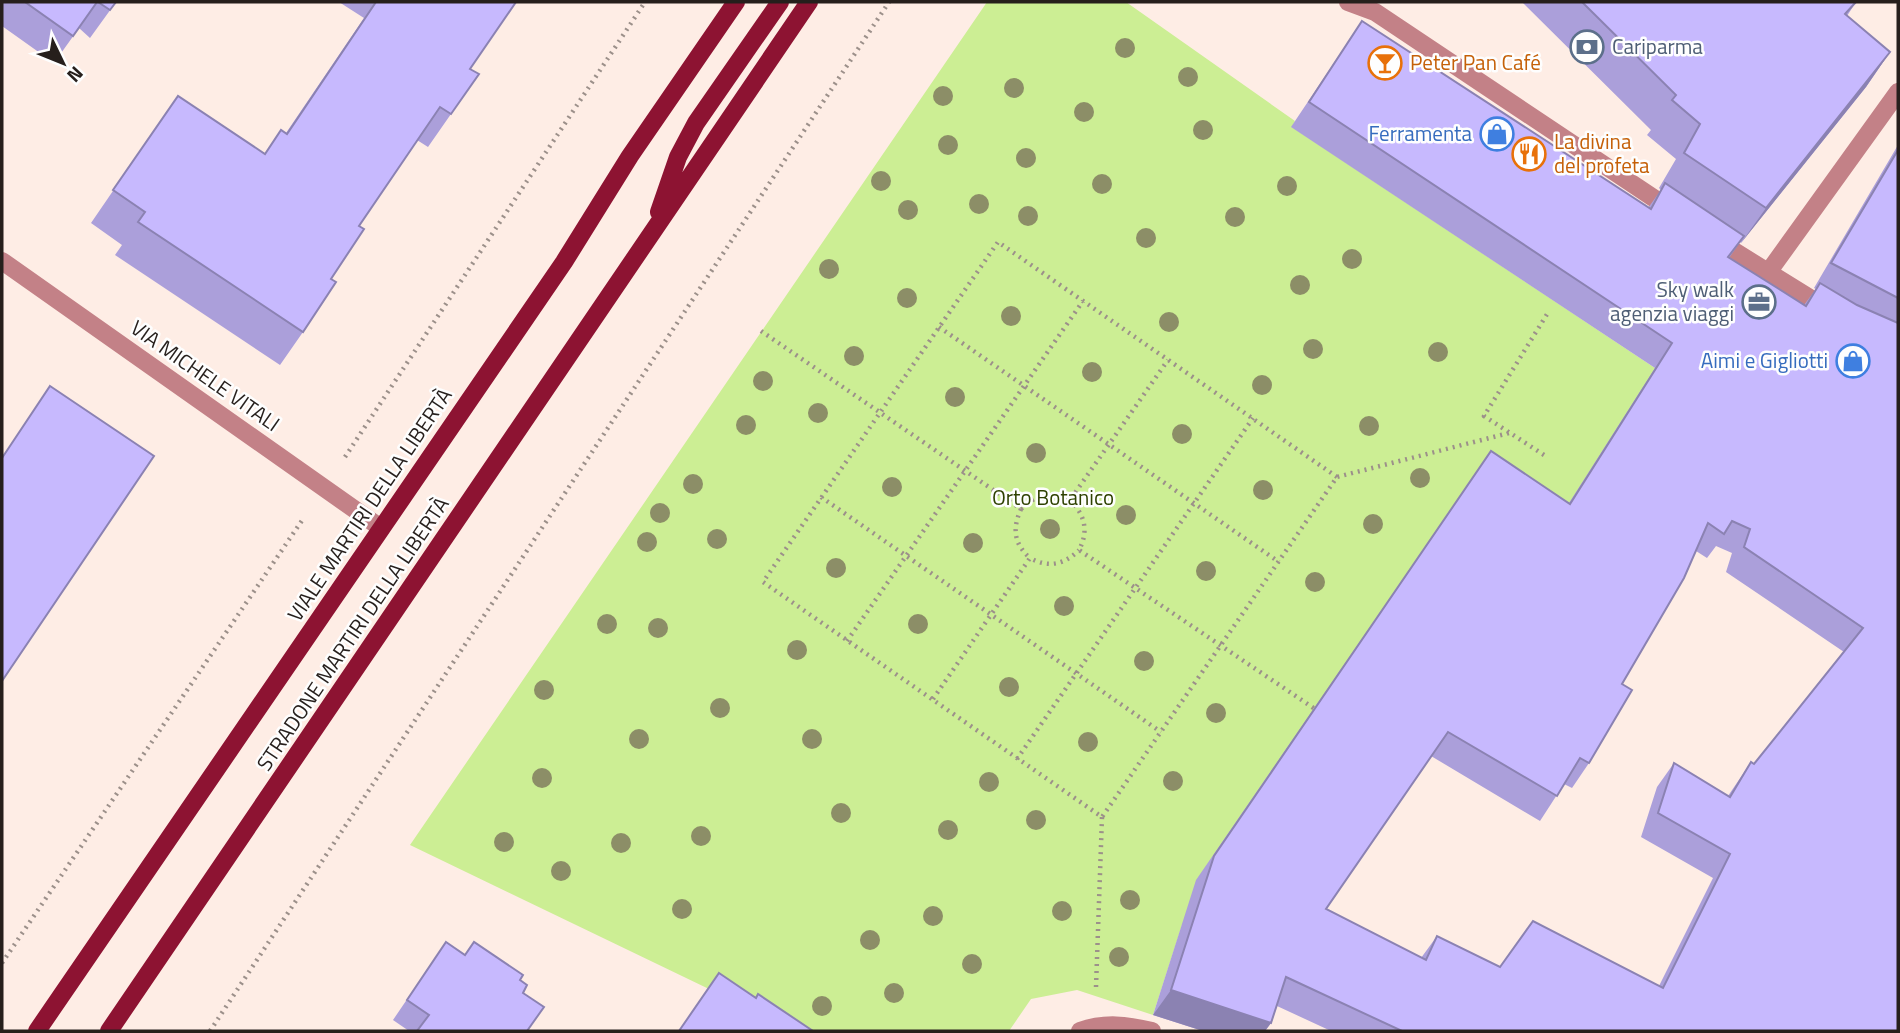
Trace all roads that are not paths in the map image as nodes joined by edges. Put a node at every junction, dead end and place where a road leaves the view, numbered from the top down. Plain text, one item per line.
1 (736, 2) edge
2 (780, 2) edge
3 (809, 2) edge
4 (1348, 2) edge
5 (1898, 92) edge
6 (2, 261) edge
7 (635, 262) junction
8 (1768, 274) junction
9 (1845, 319) edge
10 (382, 528) junction
11 (1088, 1029) edge
12 (37, 1031) edge
13 (109, 1031) edge
14 (1152, 1031) edge

1 - 10 main road, VIALE MARTIRI DELLA LIBERTÀ
2 - 7 main road, STRADONE MARTIRI DELLA LIBERTÀ
3 - 7 main road, STRADONE MARTIRI DELLA LIBERTÀ
4 - 8 street
5 - 8 street
6 - 10 street, VIA MICHELE VITALI
7 - 13 main road, STRADONE MARTIRI DELLA LIBERTÀ
8 - 9 street
10 - 12 main road, VIALE MARTIRI DELLA LIBERTÀ
11 - 14 street

